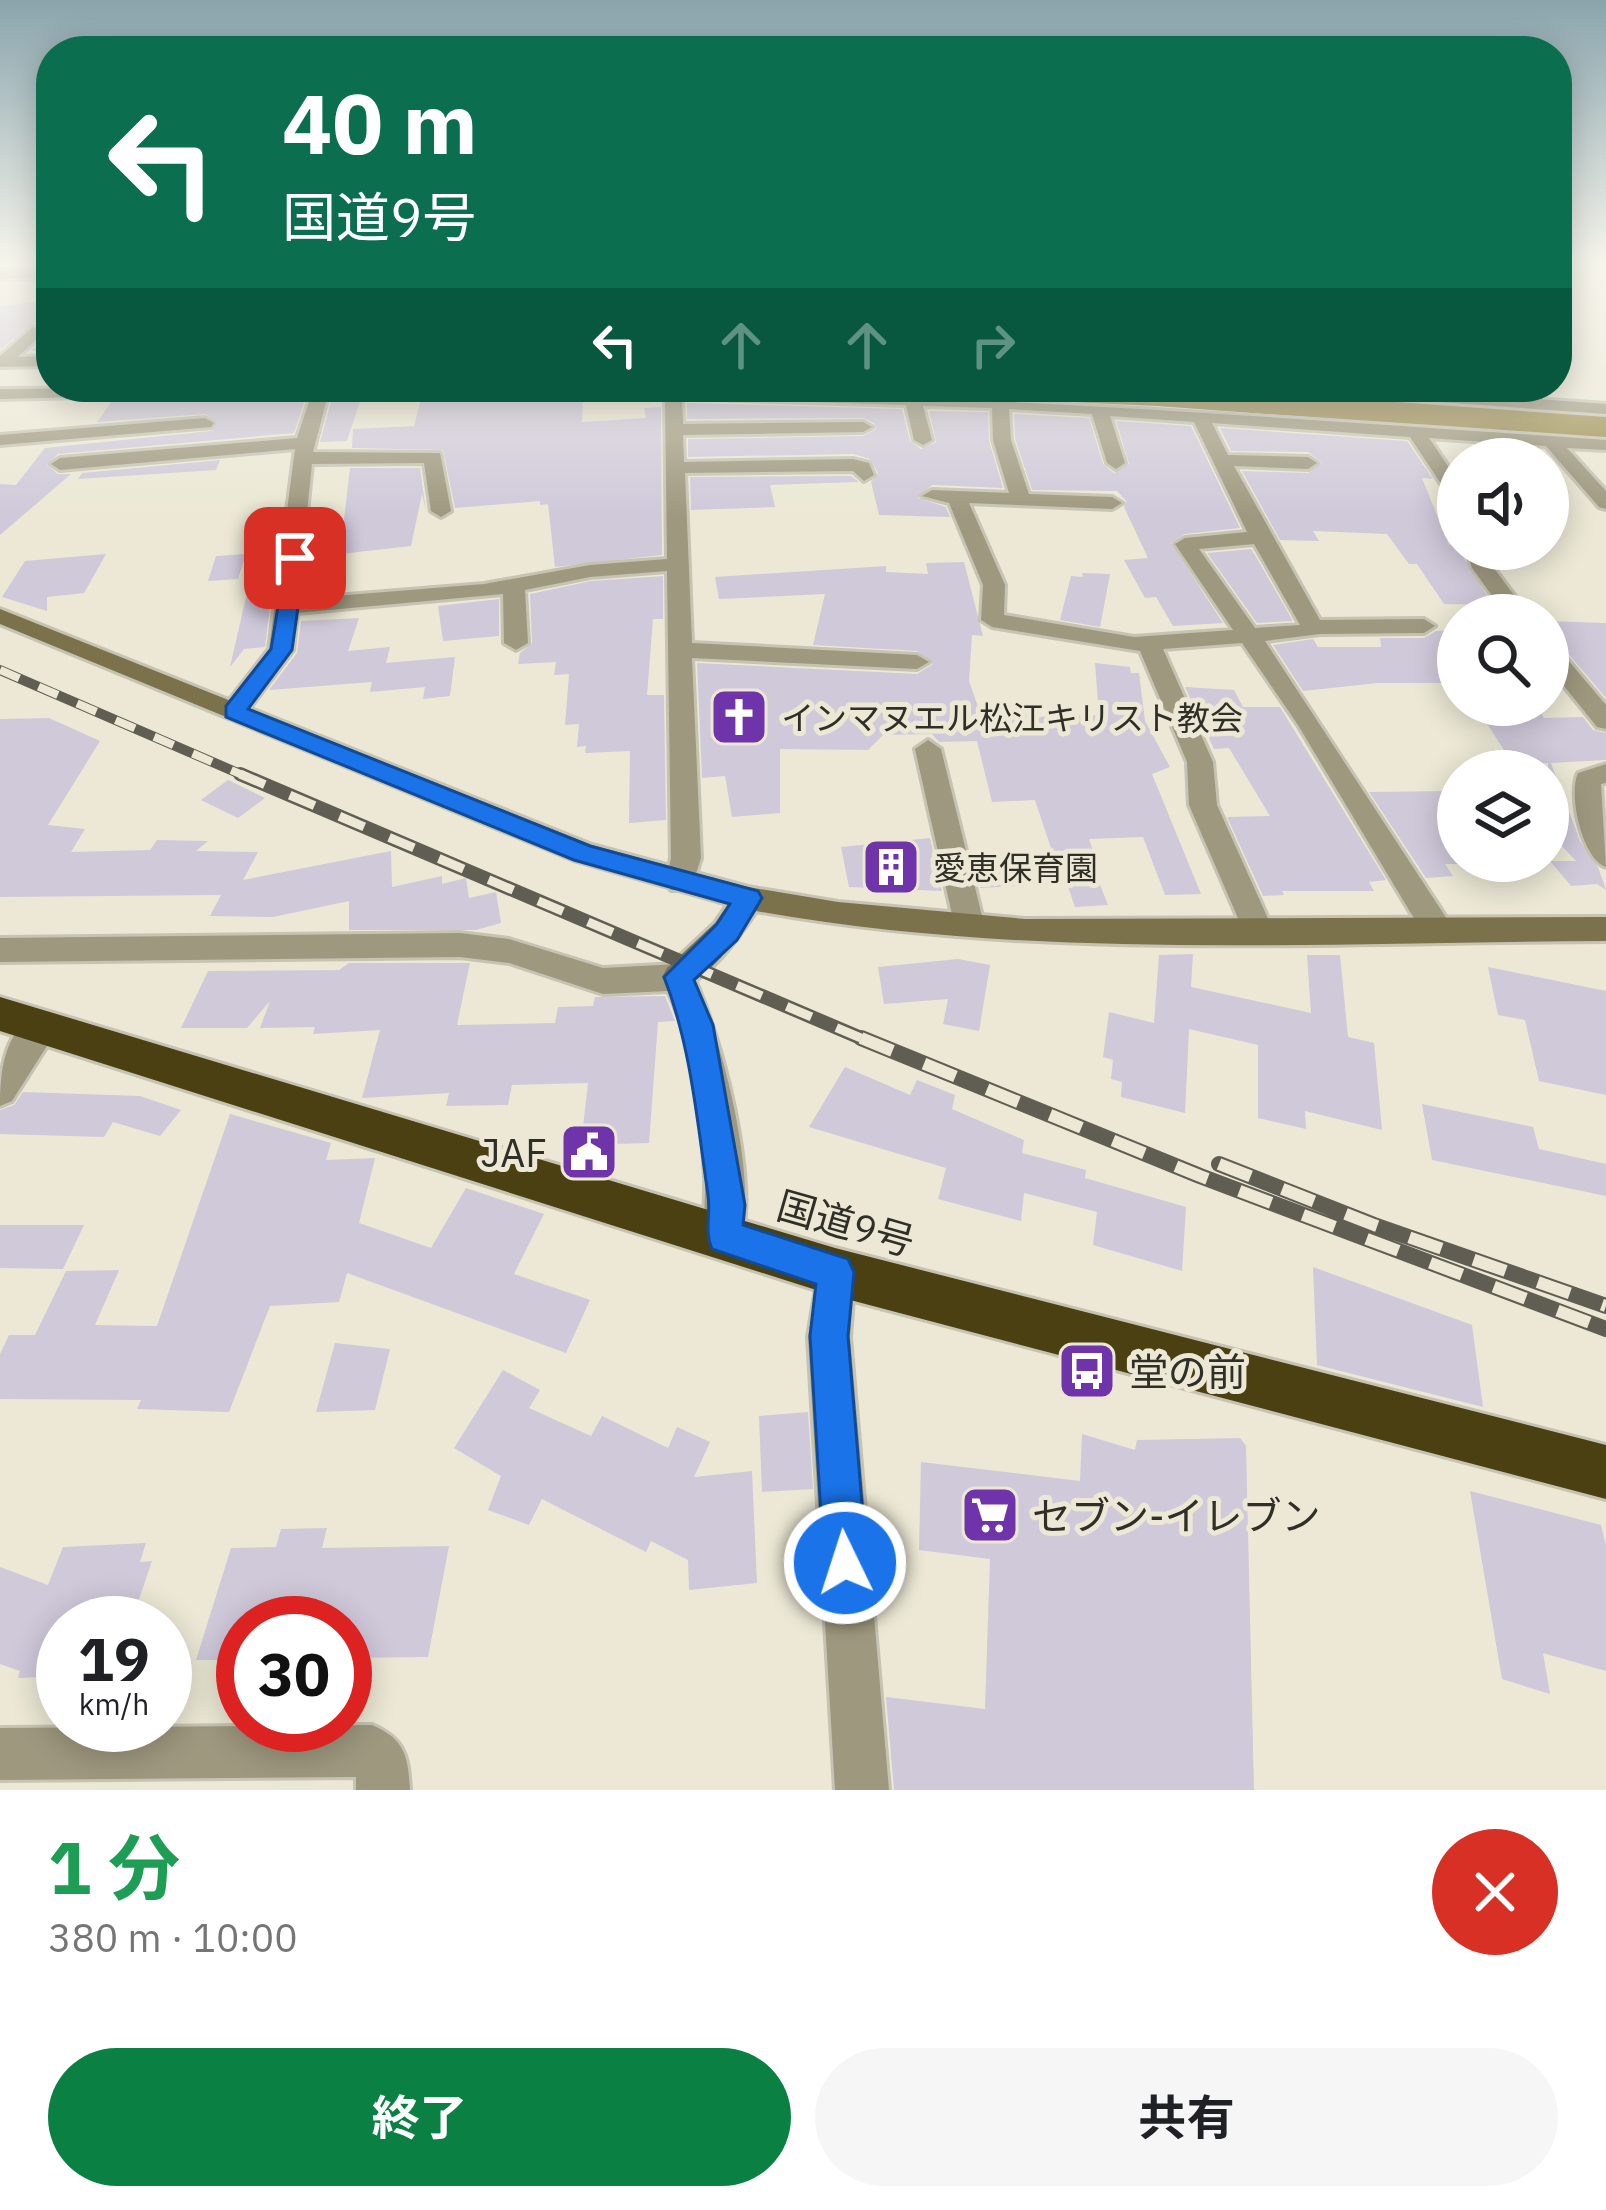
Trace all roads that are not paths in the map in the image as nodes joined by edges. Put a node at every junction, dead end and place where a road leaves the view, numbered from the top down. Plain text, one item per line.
1 (36, 361) edge
2 (1, 362) edge
3 (36, 393) edge
4 (0, 394) edge
5 (103, 402) edge
6 (318, 402) edge
7 (673, 402) edge
8 (914, 402) edge
9 (983, 402) edge
10 (1523, 402) edge
11 (1000, 403) junction
12 (1099, 408) junction
13 (1606, 409) edge
14 (1199, 414) junction
15 (205, 423) dead end
16 (862, 427) dead end
17 (1414, 429) junction
18 (86, 430) junction
19 (673, 430) junction
20 (1525, 438) edge
21 (0, 440) edge
22 (923, 440) dead end
23 (1569, 442) edge
24 (1606, 445) edge
25 (305, 450) junction
26 (1221, 460) junction
27 (1569, 461) edge
28 (1116, 463) dead end
29 (1308, 463) dead end
30 (60, 464) dead end
31 (1437, 464) edge
32 (674, 468) junction
33 (864, 476) dead end
34 (932, 496) dead end
35 (956, 497) junction
36 (1021, 499) junction
37 (1606, 502) edge
38 (1112, 503) dead end
39 (441, 511) dead end
40 (1260, 537) junction
41 (680, 564) junction
42 (514, 585) junction
43 (289, 607) junction
44 (0, 616) edge
45 (1424, 626) dead end
46 (1313, 627) junction
47 (1250, 636) junction
48 (516, 644) dead end
49 (1149, 644) junction
50 (682, 650) junction
51 (917, 662) dead end
52 (1569, 677) edge
53 (234, 712) junction
54 (1606, 721) edge
55 (928, 749) dead end
56 (1606, 773) edge
57 (1606, 856) edge
58 (681, 882) junction
59 (748, 898) junction
60 (970, 928) junction
61 (1606, 929) edge
62 (1438, 931) junction
63 (1258, 932) junction
64 (0, 950) edge
65 (678, 977) junction
66 (21, 1020) edge
67 (0, 1090) edge
68 (724, 1237) junction
69 (836, 1272) junction
70 (1606, 1472) edge
71 (0, 1754) edge
72 (383, 1790) edge
73 (862, 1790) edge

1 - 2 street
3 - 4 street
5 - 18 street
6 - 25 street
7 - 19 street
8 - 22 street
9 - 11 street
10 - 13 street
11 - 12 street
11 - 36 street
12 - 14 street
12 - 28 street
14 - 17 street
14 - 26 street
15 - 18 street
16 - 19 street
17 - 20 street
17 - 31 street
18 - 21 street
19 - 32 street
23 - 24 street
25 - 30 street
25 - 39 street
25 - 43 street
26 - 29 street
26 - 40 street
27 - 37 street
32 - 33 street
32 - 41 street
34 - 35 street
35 - 36 street
35 - 49 street
36 - 38 street
40 - 46 street
40 - 47 street
41 - 42 street
41 - 50 street
42 - 43 street
42 - 48 street
43 - 53 street
44 - 53 street
45 - 46 street
46 - 47 street
47 - 49 street
47 - 62 street
49 - 63 street
50 - 51 street
50 - 58 street
52 - 54 street
53 - 58 street
55 - 60 street
56 - 57 street
58 - 59 street
59 - 60 street
59 - 65 street
60 - 63 street
61 - 62 street
62 - 63 street
64 - 65 street
65 - 68 street
66 - 67 street
66 - 68 highway, 国道9号
68 - 69 highway, 国道9号
69 - 70 highway, 国道9号
69 - 73 street
71 - 72 street

